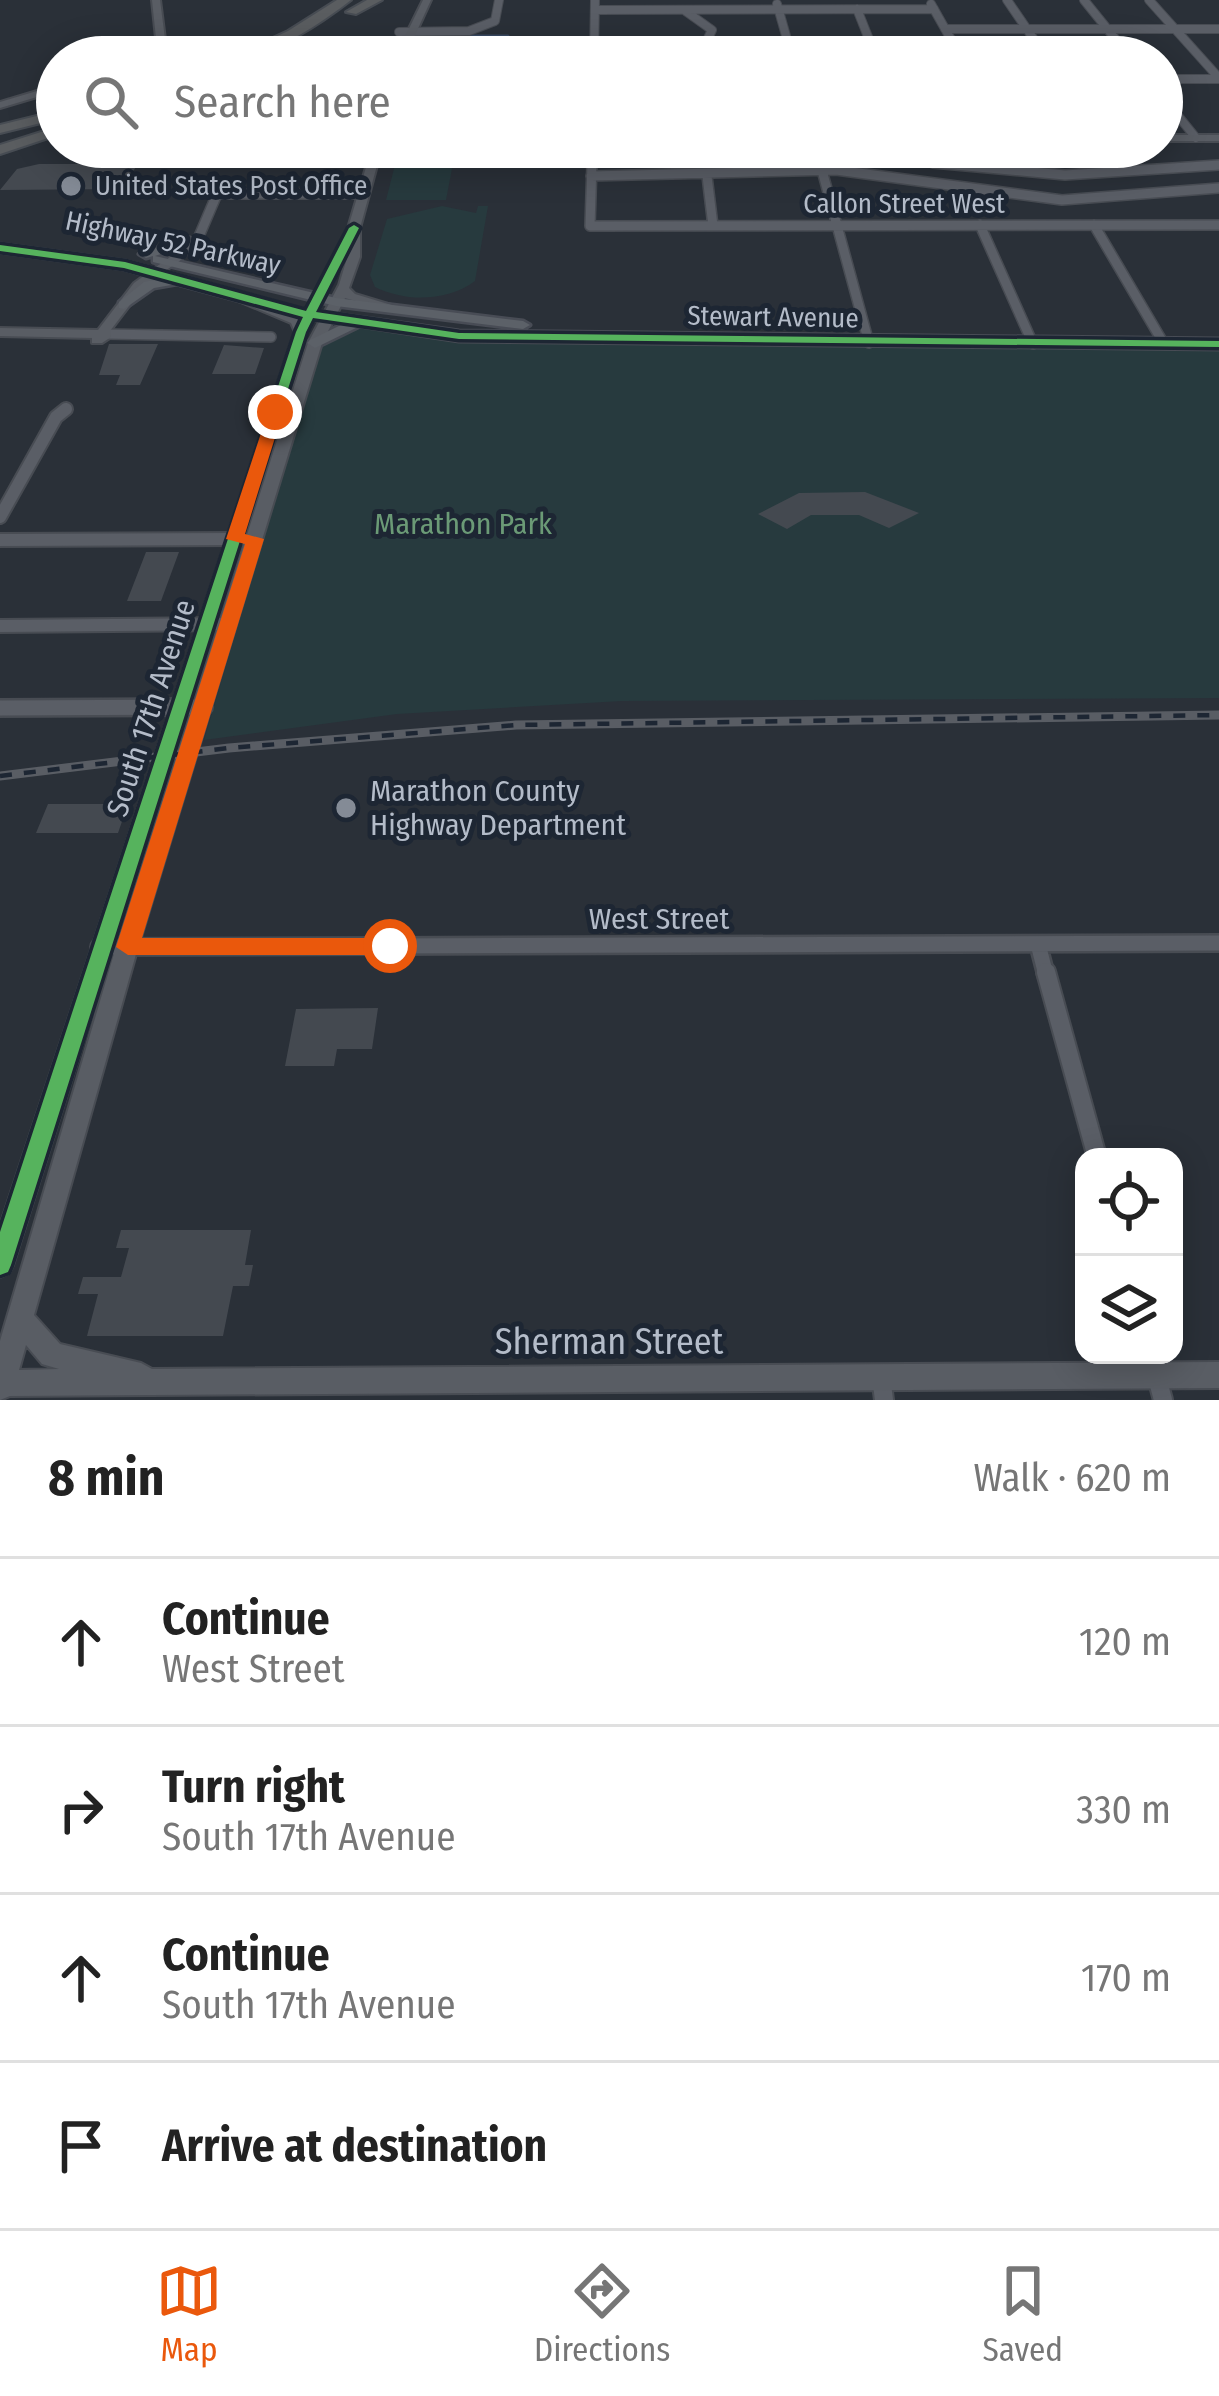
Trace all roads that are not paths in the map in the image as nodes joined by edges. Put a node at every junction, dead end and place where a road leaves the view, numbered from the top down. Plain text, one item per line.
1 (156, 0) edge
2 (169, 0) edge
3 (335, 0) edge
4 (371, 0) edge
5 (414, 0) edge
6 (427, 0) edge
7 (499, 0) edge
8 (1007, 0) edge
9 (1084, 0) edge
10 (1149, 0) edge
11 (931, 4) edge
12 (595, 5) edge
13 (777, 5) edge
14 (348, 6) edge
15 (857, 9) junction
16 (684, 10) junction
17 (945, 29) junction
18 (1027, 29) junction
19 (1108, 29) junction
20 (1175, 29) junction
21 (1219, 29) edge
22 (405, 32) junction
23 (161, 36) edge
24 (173, 36) edge
25 (274, 36) edge
26 (283, 36) edge
27 (301, 36) edge
28 (404, 36) edge
29 (594, 36) edge
30 (709, 36) edge
31 (786, 36) edge
32 (868, 36) edge
33 (949, 36) edge
34 (1032, 36) edge
35 (1114, 36) edge
36 (1181, 36) edge
37 (1183, 38) edge
38 (1219, 78) edge
39 (1183, 79) edge
40 (36, 92) edge
41 (0, 102) edge
42 (36, 119) edge
43 (1183, 122) edge
44 (0, 127) edge
45 (36, 132) edge
46 (36, 136) edge
47 (1183, 138) edge
48 (1196, 138) junction
49 (1219, 138) edge
50 (0, 140) edge
51 (0, 149) edge
52 (1219, 164) edge
53 (1183, 166) edge
54 (371, 168) edge
55 (591, 168) edge
56 (984, 168) edge
57 (1157, 168) edge
58 (822, 169) junction
59 (591, 176) junction
60 (707, 176) junction
61 (1219, 188) edge
62 (363, 194) junction
63 (980, 225) junction
64 (1094, 225) junction
65 (1214, 225) edge
66 (713, 226) junction
67 (837, 226) junction
68 (354, 228) junction
69 (0, 237) edge
70 (1219, 239) edge
71 (0, 248) edge
72 (48, 253) junction
73 (134, 254) junction
74 (68, 255) junction
75 (165, 261) junction
76 (328, 277) junction
77 (181, 280) junction
78 (225, 284) junction
79 (201, 285) junction
80 (124, 286) junction
81 (282, 290) junction
82 (124, 305) junction
83 (325, 305) junction
84 (104, 315) junction
85 (359, 324) junction
86 (632, 331) junction
87 (55, 332) junction
88 (0, 336) edge
89 (100, 336) junction
90 (271, 337) dead end
91 (308, 338) junction
92 (868, 339) junction
93 (1031, 339) junction
94 (1162, 339) junction
95 (1219, 339) edge
96 (66, 409) dead end
97 (0, 517) edge
98 (234, 539) junction
99 (255, 539) junction
100 (0, 540) edge
101 (207, 625) junction
102 (229, 625) junction
103 (0, 626) edge
104 (180, 707) junction
105 (204, 707) junction
106 (0, 708) edge
107 (1219, 943) edge
108 (1038, 944) junction
109 (99, 947) junction
110 (128, 947) junction
111 (1094, 1148) edge
112 (7, 1229) edge
113 (0, 1265) edge
114 (20, 1319) junction
115 (1219, 1375) edge
116 (1157, 1376) edge
117 (157, 1382) junction
118 (0, 1384) edge
119 (882, 1388) edge
120 (598, 1389) edge
121 (288, 1390) edge

1 - 23 main road
2 - 24 main road
3 - 25 highway
4 - 14 highway
5 - 22 main road
6 - 22 main road
7 - 22 street
8 - 18 street
9 - 19 street
10 - 20 street
11 - 15 street
11 - 17 street
12 - 16 street
12 - 29 street
13 - 15 street
13 - 16 street
13 - 31 street
14 - 26 highway
14 - 27 highway
15 - 32 street
16 - 30 street
17 - 18 street
17 - 33 street
18 - 19 street
18 - 34 street
19 - 20 street
19 - 35 street
20 - 21 street
20 - 36 street
22 - 28 main road
37 - 38 street
38 - 39 street
40 - 41 main road
42 - 44 highway
43 - 48 street
45 - 50 highway
46 - 51 highway
47 - 48 main road
48 - 49 main road
52 - 53 street
54 - 62 main road, South 17th Avenue
55 - 59 street
56 - 57 street
58 - 60 street
58 - 61 street
58 - 67 street
59 - 60 street
59 - 66 street, Callon Street West
60 - 66 street
62 - 68 main road, South 17th Avenue
62 - 75 street
63 - 64 street, Callon Street West
63 - 67 street, Callon Street West
63 - 93 street
64 - 65 street, Callon Street West
64 - 94 street
65 - 70 street
66 - 67 street, Callon Street West
67 - 92 street
68 - 76 main road, South 17th Avenue
68 - 83 main road, South 17th Avenue
69 - 73 main road, Highway 52 Parkway
71 - 72 main road, Highway 52 Parkway
72 - 74 main road, Highway 52 Parkway
72 - 75 main road
73 - 75 main road, Highway 52 Parkway
73 - 75 main road
74 - 75 main road, Highway 52 Parkway
74 - 80 main road
75 - 77 main road, Highway 52 Parkway
75 - 78 main road, Highway 52 Parkway
75 - 80 main road
75 - 82 main road
75 - 83 main road
76 - 81 main road
76 - 83 main road, South 17th Avenue
77 - 79 main road, Highway 52 Parkway
77 - 82 main road
78 - 79 main road, Highway 52 Parkway
78 - 81 main road, Highway 52 Parkway
78 - 83 main road, Highway 52 Parkway
78 - 91 main road
79 - 83 main road
80 - 84 main road
81 - 83 main road, Highway 52 Parkway
82 - 89 main road
83 - 85 main road, Stewart Avenue
83 - 86 main road, Stewart Avenue
83 - 86 main road
83 - 91 main road, South 17th Avenue
84 - 87 main road
84 - 89 main road
85 - 91 main road
85 - 92 main road, Stewart Avenue
86 - 92 main road, Stewart Avenue
87 - 88 main road
87 - 89 main road
88 - 89 main road
89 - 90 street
91 - 98 main road, South 17th Avenue
91 - 99 main road, South 17th Avenue
92 - 93 main road, Stewart Avenue
93 - 94 main road, Stewart Avenue
94 - 95 main road, Stewart Avenue
96 - 97 street
98 - 99 street
98 - 100 street
98 - 101 main road, South 17th Avenue
99 - 102 main road, South 17th Avenue
101 - 102 street
101 - 103 street
101 - 104 main road, South 17th Avenue
102 - 105 main road, South 17th Avenue
104 - 105 street
104 - 106 street
104 - 109 main road, South 17th Avenue
105 - 110 main road, South 17th Avenue
107 - 108 street, West Street
108 - 110 street, West Street
108 - 111 street
109 - 110 street, West Street
109 - 112 main road, South 17th Avenue
110 - 114 main road, South 17th Avenue
112 - 113 main road, South 17th Avenue
114 - 117 main road
114 - 118 main road, South 17th Avenue
115 - 116 main road, Sherman Street
116 - 119 main road, Sherman Street
117 - 118 main road, Sherman Street
117 - 121 main road, Sherman Street
119 - 120 main road, Sherman Street
120 - 121 main road, Sherman Street

